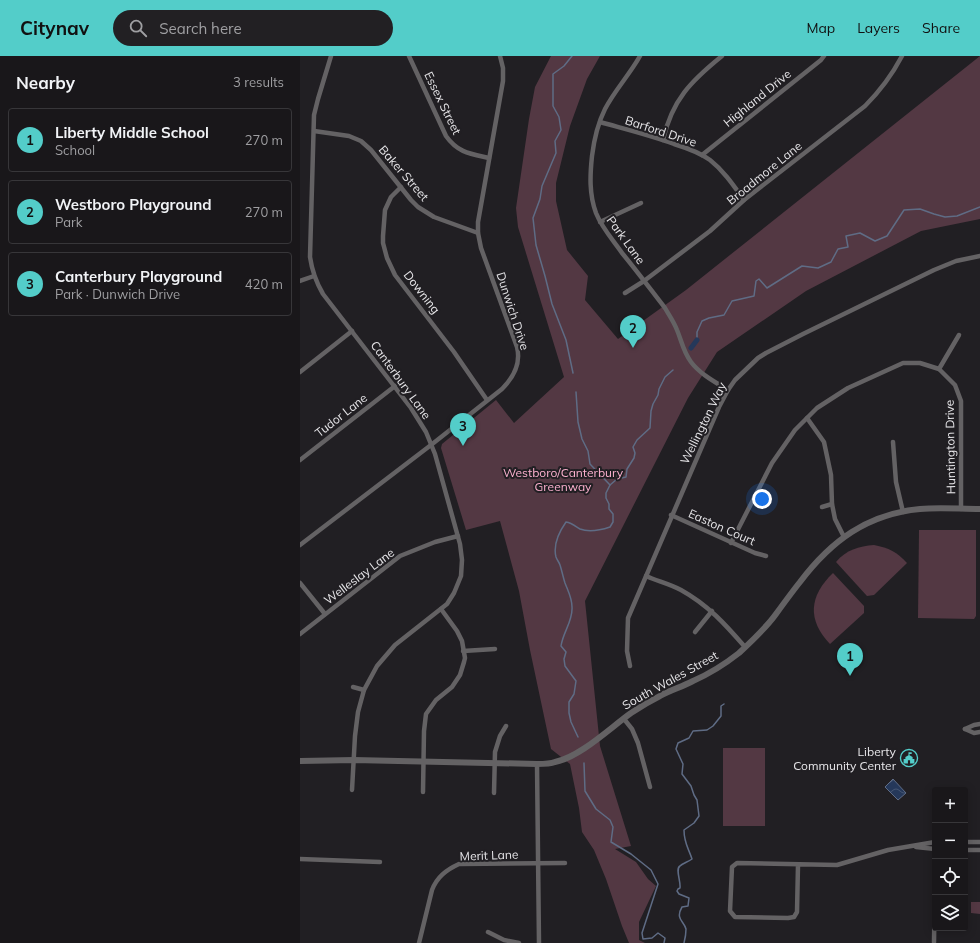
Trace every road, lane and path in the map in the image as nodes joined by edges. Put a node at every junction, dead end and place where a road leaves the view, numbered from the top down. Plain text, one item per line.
1 (331, 56) edge
2 (409, 56) edge
3 (500, 56) edge
4 (640, 56) edge
5 (722, 56) edge
6 (824, 56) edge
7 (902, 56) edge
8 (600, 122) junction
9 (314, 131) junction
10 (663, 140) junction
11 (702, 155) junction
12 (489, 158) junction
13 (401, 188) junction
14 (744, 200) junction
15 (641, 203) dead end
16 (600, 222) junction
17 (478, 233) junction
18 (980, 256) edge
19 (314, 276) junction
20 (300, 281) edge
21 (644, 281) junction
22 (626, 293) dead end
23 (352, 331) junction
24 (959, 335) dead end
25 (939, 369) junction
26 (300, 372) edge
27 (395, 386) junction
28 (728, 390) junction
29 (487, 400) junction
30 (807, 418) junction
31 (893, 442) dead end
32 (431, 445) junction
33 (300, 460) edge
34 (832, 504) junction
35 (822, 507) dead end
36 (961, 509) junction
37 (980, 509) edge
38 (903, 512) junction
39 (672, 516) junction
40 (458, 536) junction
41 (844, 537) junction
42 (731, 543) junction
43 (300, 546) edge
44 (766, 556) dead end
45 (646, 576) junction
46 (300, 583) edge
47 (441, 609) junction
48 (712, 611) junction
49 (324, 614) junction
50 (695, 632) dead end
51 (300, 634) edge
52 (745, 646) junction
53 (495, 649) dead end
54 (464, 651) junction
55 (630, 666) dead end
56 (353, 687) dead end
57 (364, 690) junction
58 (624, 719) junction
59 (980, 724) edge
60 (506, 726) dead end
61 (980, 732) edge
62 (354, 760) junction
63 (300, 761) edge
64 (424, 762) junction
65 (495, 764) junction
66 (538, 764) junction
67 (650, 787) dead end
68 (352, 790) dead end
69 (423, 792) dead end
70 (494, 793) dead end
71 (968, 842) edge
72 (980, 842) edge
73 (932, 843) edge
74 (912, 846) junction
75 (932, 849) edge
76 (968, 850) edge
77 (980, 850) edge
78 (300, 859) edge
79 (380, 862) dead end
80 (538, 863) junction
81 (565, 863) dead end
82 (798, 864) junction
83 (935, 895) edge
84 (488, 932) dead end
85 (934, 942) edge
86 (419, 943) edge
87 (519, 943) edge
88 (539, 943) edge

1 - 9 street, Canterbury Lane
2 - 12 street, Essex Street
3 - 12 street, Dunwich Drive
4 - 8 street, Park Lane
5 - 10 street
6 - 11 street, Highland Drive
7 - 14 street, Broadmore Lane
8 - 10 street, Barford Drive
8 - 16 street, Park Lane
9 - 13 street, Baker Street
9 - 19 street, Canterbury Lane
10 - 11 street, Barford Drive
11 - 14 street, Barford Drive
12 - 17 street, Dunwich Drive
13 - 17 street, Baker Street
13 - 29 street, Downing
14 - 21 street, Broadmore Lane
15 - 16 street
16 - 21 street, Park Lane
17 - 29 street, Dunwich Drive
18 - 28 street, Wellington Way
19 - 20 street
19 - 23 street, Canterbury Lane
21 - 22 street, Broadmore Lane
21 - 28 street, Park Lane
23 - 26 street
23 - 27 street, Canterbury Lane
24 - 25 street
25 - 30 street, Huntington Drive
25 - 36 street, Huntington Drive
27 - 32 street, Canterbury Lane
27 - 33 street, Tudor Lane
28 - 39 street, Wellington Way
29 - 32 street, Dunwich Drive
30 - 34 street
30 - 42 street, Huntington Drive
31 - 38 street
32 - 40 street, Canterbury Lane
32 - 43 street, Dunwich Drive
34 - 35 street
34 - 41 street
36 - 37 street, South Wales Street
36 - 38 street, South Wales Street
38 - 41 street, South Wales Street
39 - 42 street, Easton Court
39 - 45 street, Wellington Way
40 - 47 street, Canterbury Lane
40 - 49 street, Welleslay Lane
41 - 52 street, South Wales Street
42 - 44 street, Easton Court
45 - 48 street
45 - 55 street, Wellington Way
46 - 49 street
47 - 54 street
47 - 57 street, Canterbury Lane
48 - 50 street
48 - 52 street
49 - 51 street, Welleslay Lane
52 - 58 street, South Wales Street
53 - 54 street
54 - 64 street
56 - 57 street
57 - 62 street, Canterbury Lane
58 - 66 street, South Wales Street
58 - 67 street
59 - 61 street
60 - 65 street
62 - 63 street, South Wales Street
62 - 64 street, South Wales Street
62 - 68 street, Canterbury Lane
64 - 65 street, South Wales Street
64 - 69 street
65 - 66 street, South Wales Street
65 - 70 street
66 - 80 street
71 - 72 street
73 - 74 street
74 - 75 street
74 - 82 street
76 - 77 street
78 - 79 street
80 - 81 street, Merit Lane
80 - 86 street, Merit Lane
80 - 88 street
82 - 82 street
83 - 85 street
84 - 87 street

